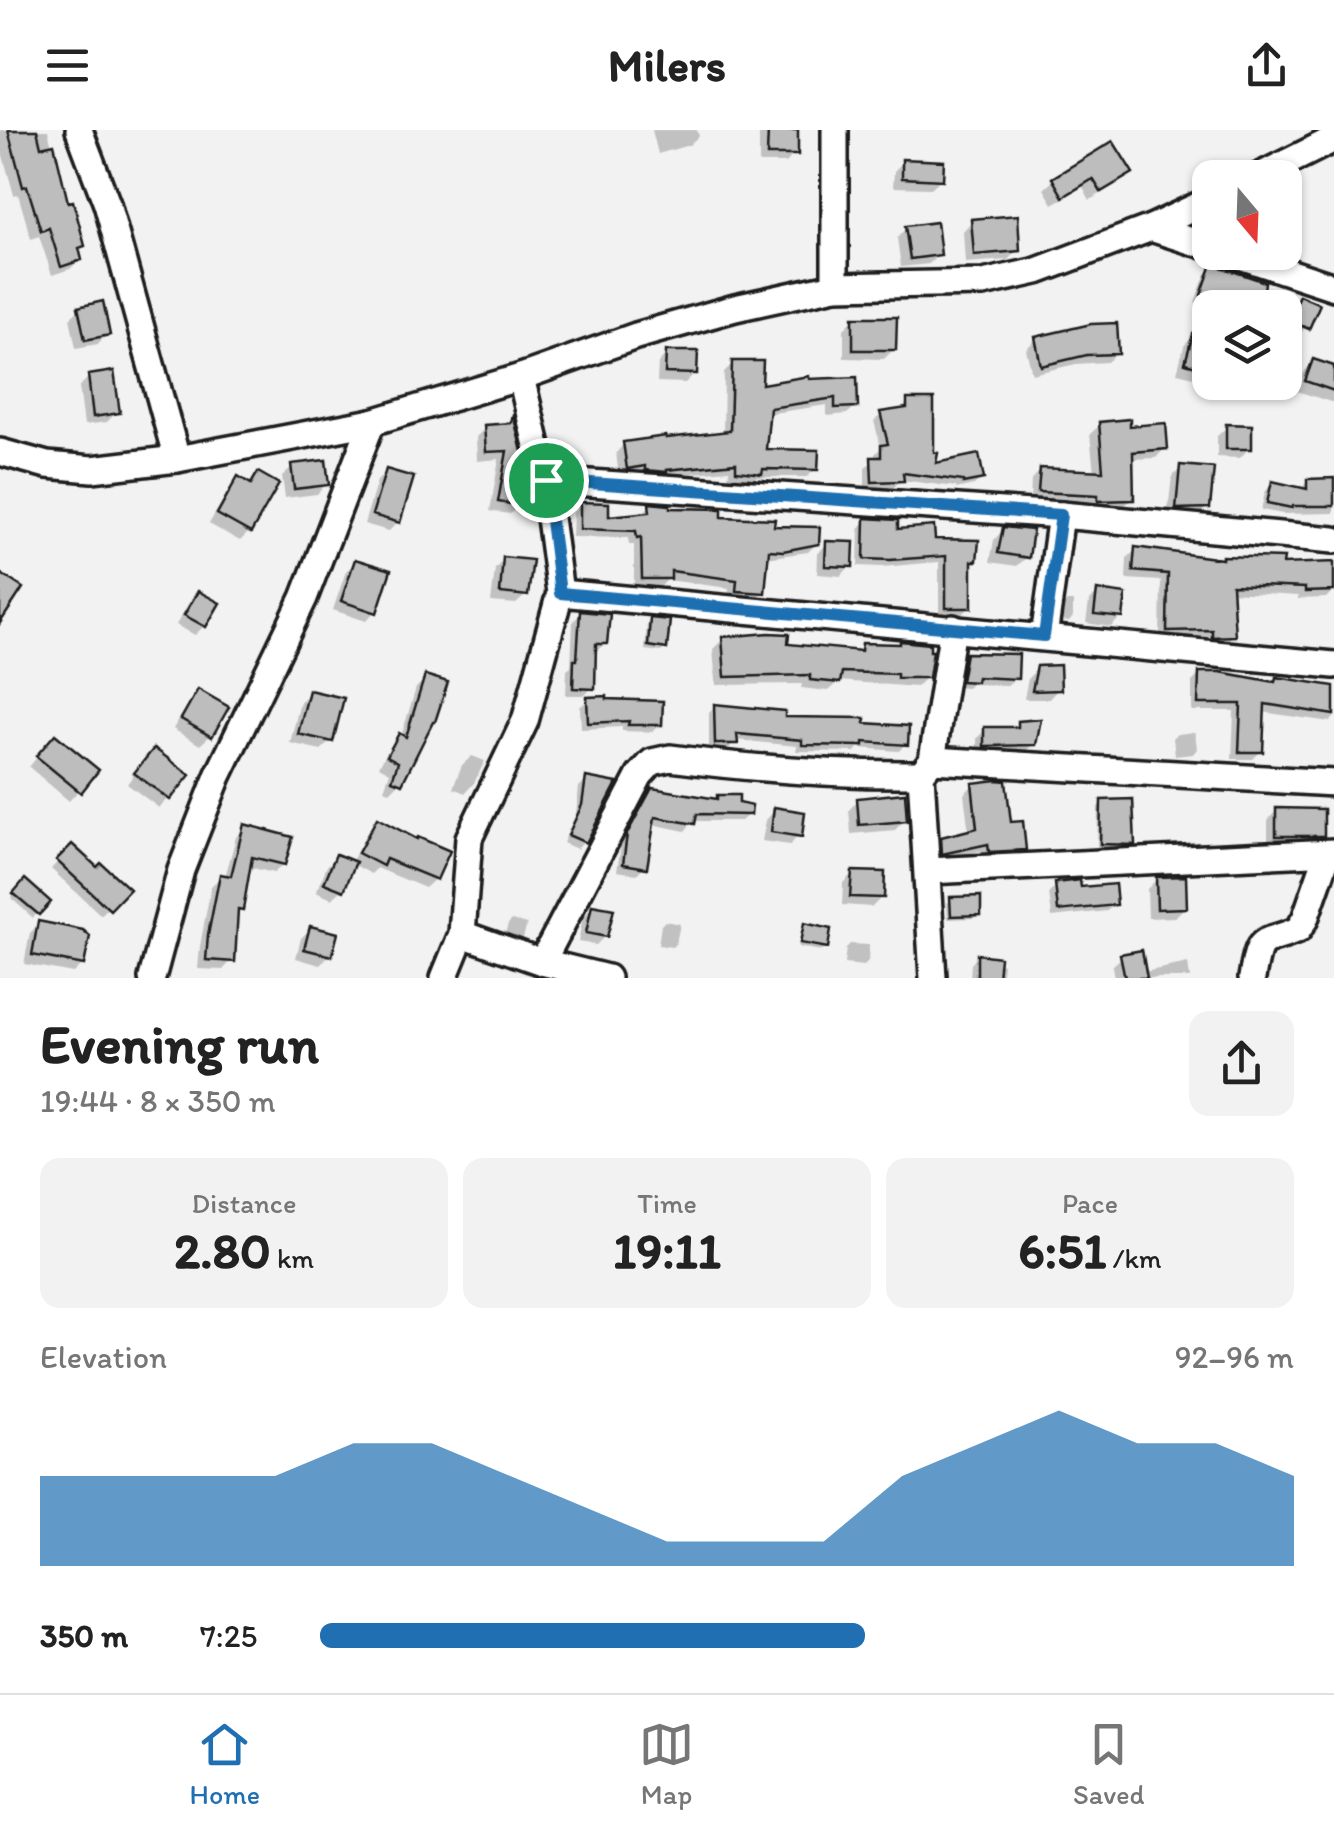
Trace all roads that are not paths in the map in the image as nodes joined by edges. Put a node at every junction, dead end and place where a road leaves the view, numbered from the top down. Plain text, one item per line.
1 (79, 130) edge
2 (835, 130) edge
3 (1334, 139) edge
4 (1292, 160) edge
5 (1192, 209) edge
6 (1151, 228) junction
7 (1192, 241) edge
8 (1283, 270) edge
9 (835, 286) junction
10 (1334, 287) edge
11 (521, 378) junction
12 (372, 422) junction
13 (0, 452) edge
14 (176, 459) junction
15 (546, 480) junction
16 (1061, 515) junction
17 (1334, 540) edge
18 (560, 593) junction
19 (953, 628) junction
20 (1044, 636) junction
21 (1334, 664) edge
22 (927, 767) junction
23 (1334, 783) edge
24 (1331, 853) edge
25 (928, 871) junction
26 (462, 934) junction
27 (542, 962) junction
28 (152, 978) edge
29 (444, 978) edge
30 (607, 978) edge
31 (933, 978) edge
32 (1252, 978) edge

1 - 14 street
2 - 9 street
3 - 4 street
5 - 6 street
6 - 7 street
6 - 9 street
8 - 10 street
9 - 11 street
11 - 12 street
11 - 15 street
12 - 14 street
12 - 28 street
13 - 14 street
15 - 16 street
15 - 18 street
16 - 17 street
16 - 20 street
18 - 19 street
18 - 26 street
19 - 20 street
19 - 22 street
20 - 21 street
22 - 23 street
22 - 25 street
22 - 27 street
24 - 25 street
24 - 32 street
25 - 31 street
26 - 27 street
26 - 29 street
27 - 30 street

